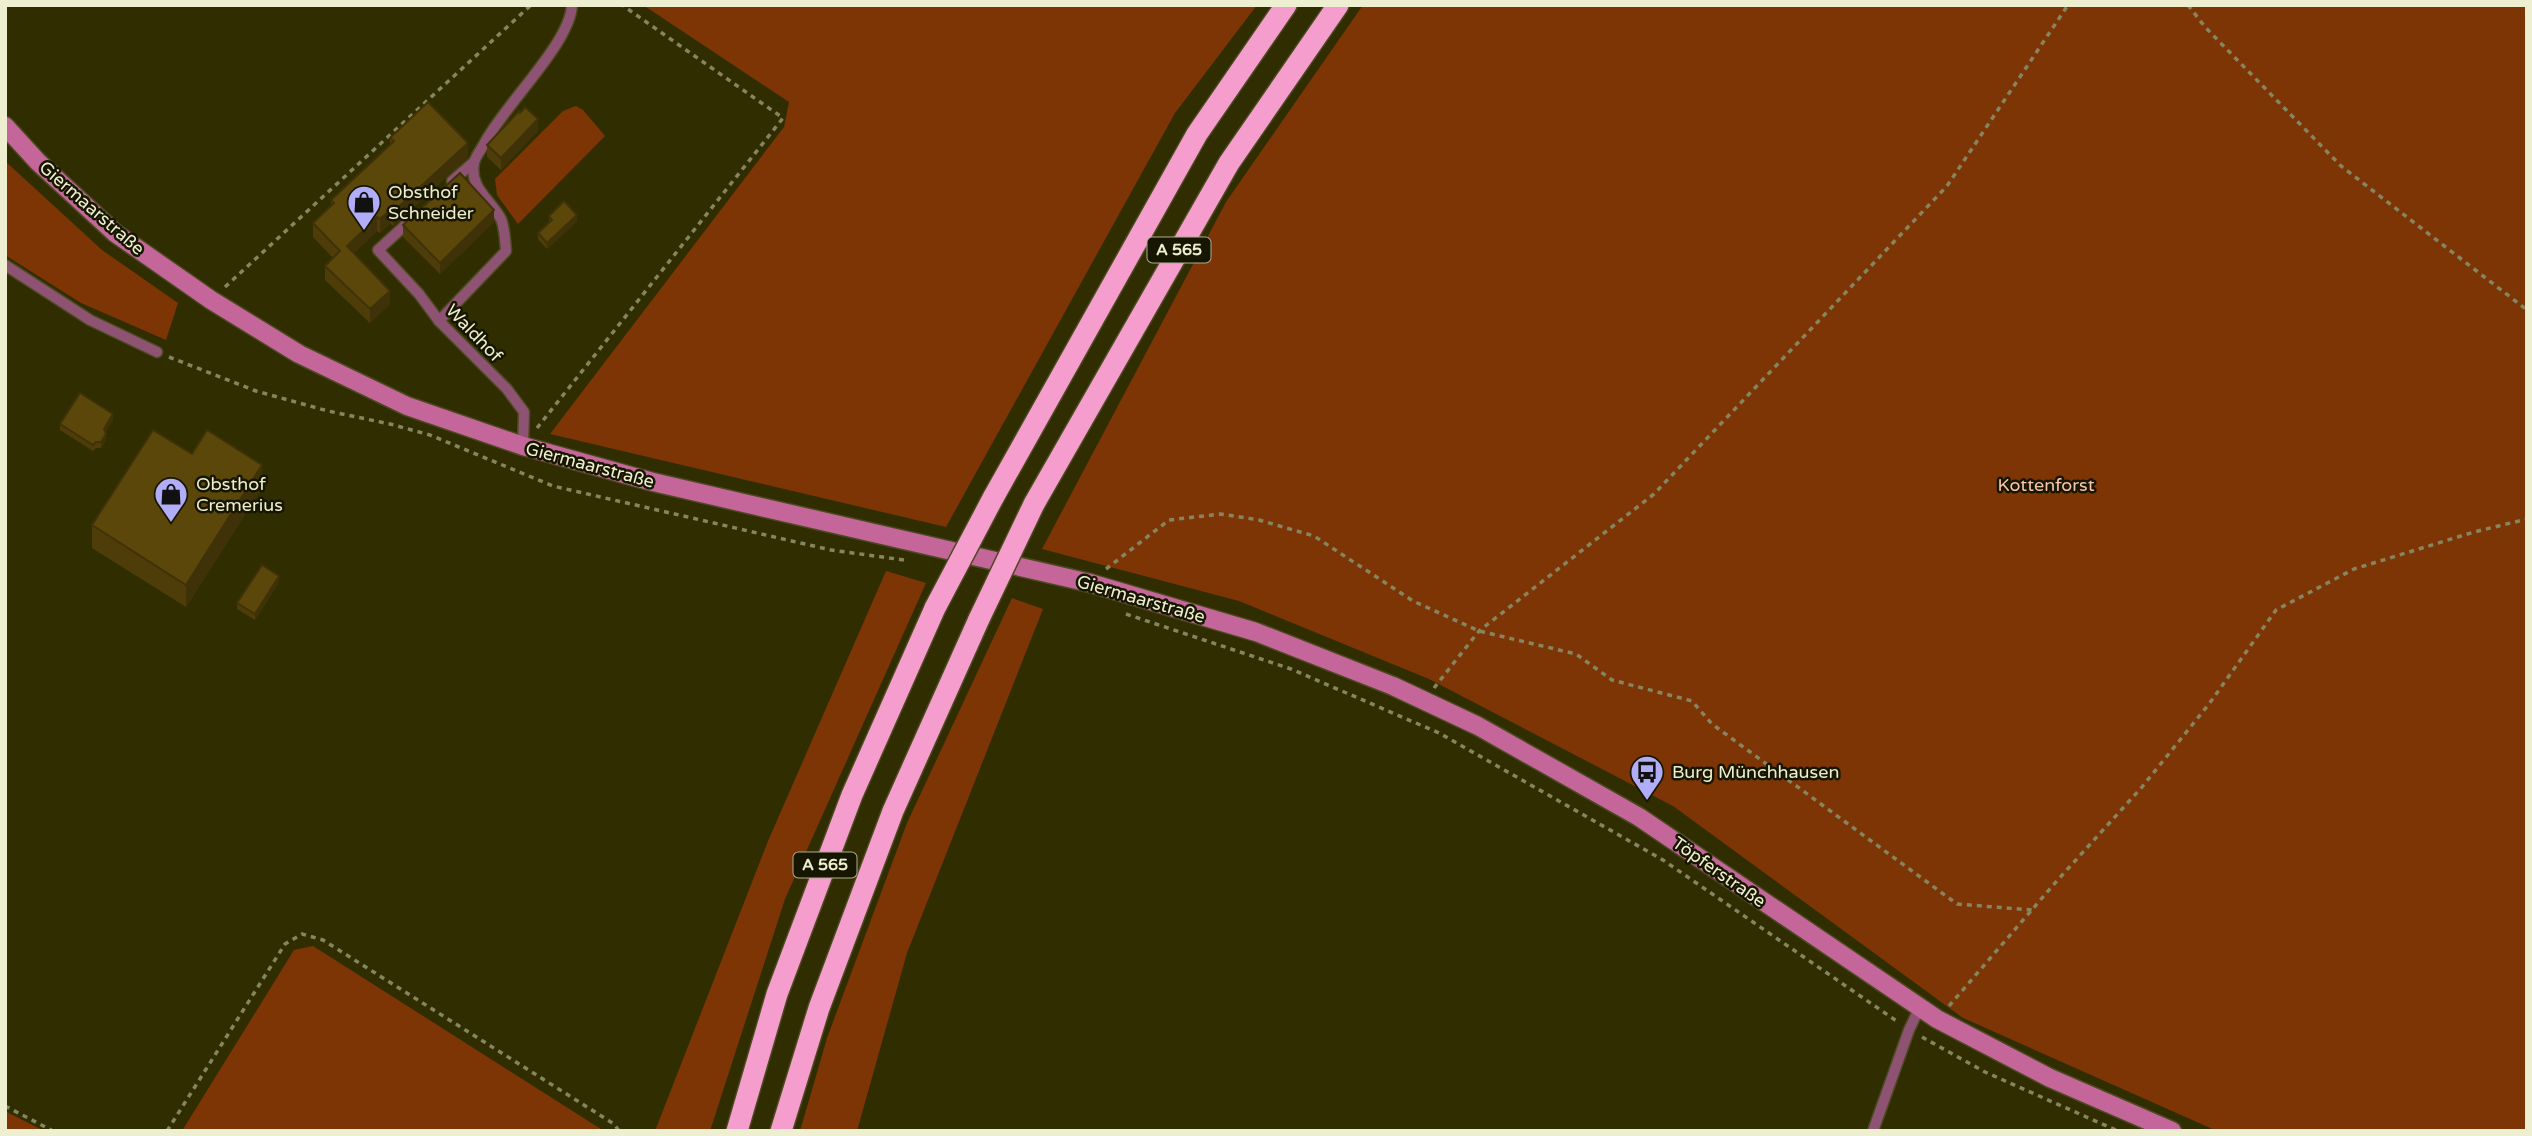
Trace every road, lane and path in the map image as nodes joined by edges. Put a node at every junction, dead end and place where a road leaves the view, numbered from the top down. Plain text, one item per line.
1 (531, 5) edge
2 (572, 5) edge
3 (622, 5) edge
4 (1286, 5) edge
5 (1338, 5) edge
6 (2068, 5) edge
7 (2188, 5) edge
8 (5, 125) edge
9 (474, 162) junction
10 (446, 187) edge
11 (417, 214) edge
12 (5, 265) edge
13 (211, 300) junction
14 (2527, 310) edge
15 (439, 321) junction
16 (157, 352) joint
17 (523, 446) junction
18 (2527, 519) edge
19 (907, 561) dead end
20 (1100, 586) junction
21 (1114, 611) dead end
22 (1479, 631) junction
23 (1256, 632) joint
24 (1423, 702) junction
25 (1408, 719) junction
26 (2032, 909) junction
27 (1919, 1009) junction
28 (1937, 1019) junction
29 (1909, 1030) junction
30 (5, 1106) edge
31 (53, 1131) edge
32 (167, 1131) edge
33 (619, 1131) edge
34 (737, 1131) edge
35 (781, 1131) edge
36 (1873, 1131) edge
37 (2118, 1131) edge
38 (2172, 1131) edge

1 - 13 path
2 - 9 lane
3 - 17 path
4 - 34 highway, A 565, bridge
5 - 35 highway, A 565, bridge
6 - 22 path
7 - 14 path
8 - 13 main road, Giermaarstraße
9 - 10 lane
9 - 15 lane
11 - 15 lane, Waldhof
12 - 16 lane
13 - 17 main road, Giermaarstraße
15 - 17 lane, Waldhof
16 - 19 path
17 - 20 main road, Giermaarstraße
18 - 26 path
20 - 22 path
20 - 23 main road, Giermaarstraße
21 - 25 path
22 - 24 path
22 - 26 path
23 - 24 main road, Töpferstraße
24 - 25 path
24 - 27 main road, Töpferstraße
25 - 29 path
26 - 28 path
27 - 28 main road, Töpferstraße
27 - 29 lane
28 - 38 main road, Töpferstraße
29 - 36 lane
29 - 37 path
30 - 31 path
32 - 33 path

